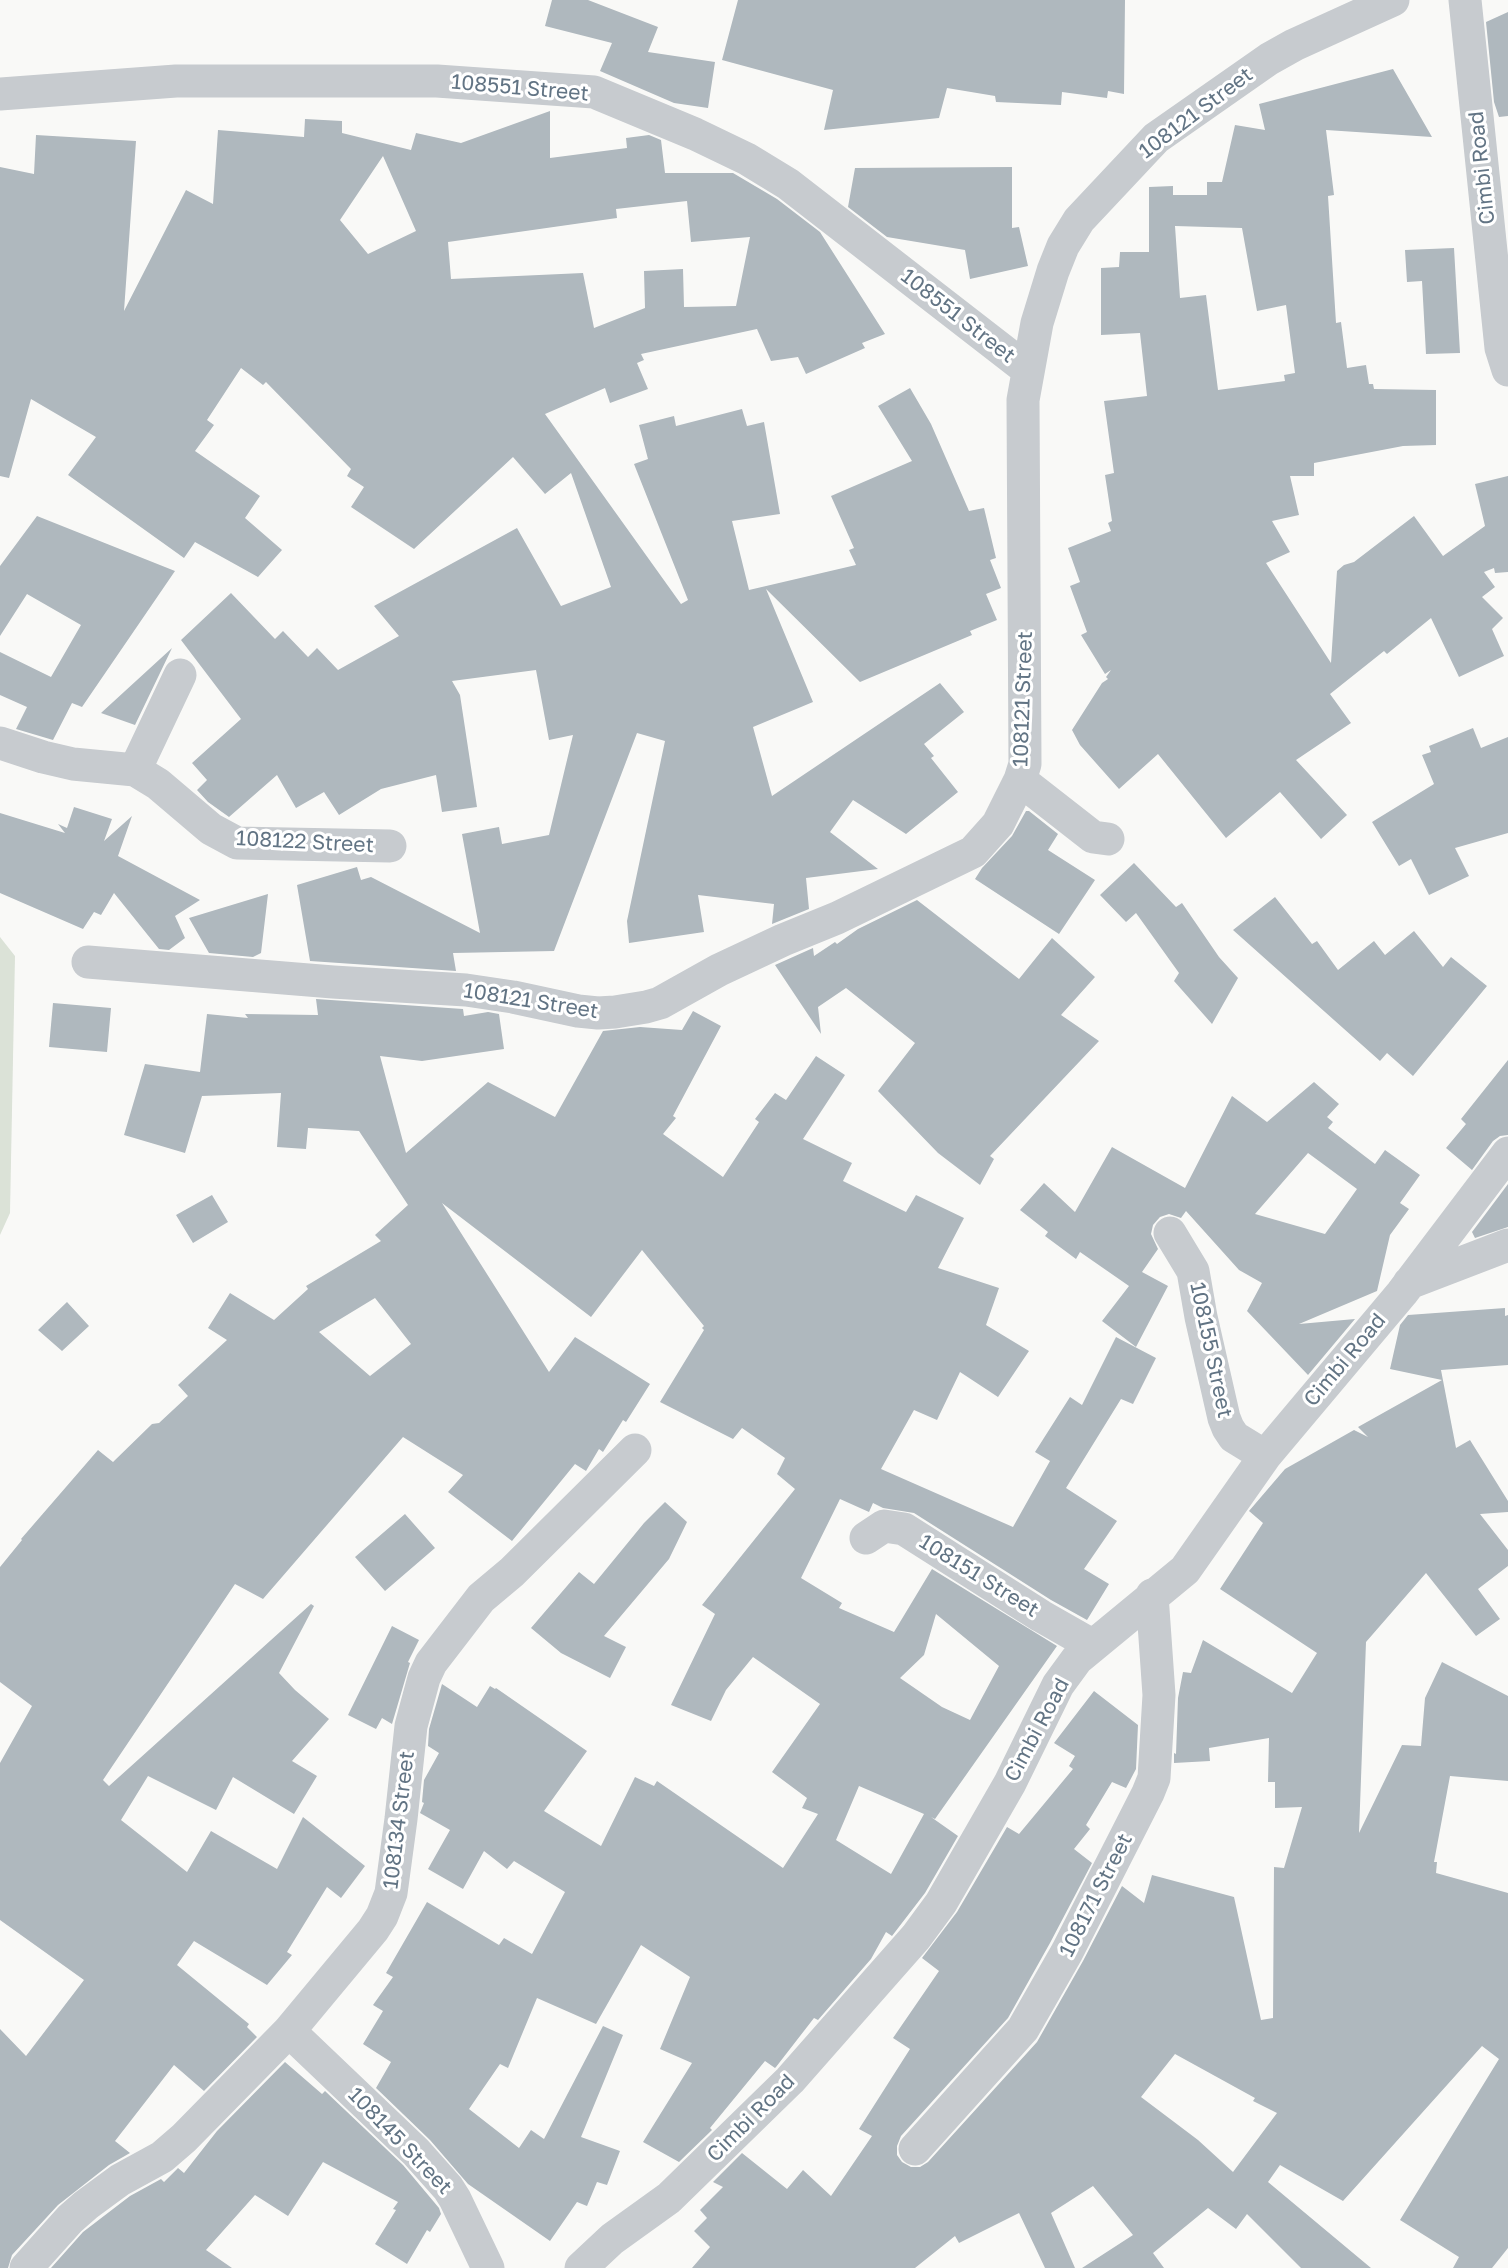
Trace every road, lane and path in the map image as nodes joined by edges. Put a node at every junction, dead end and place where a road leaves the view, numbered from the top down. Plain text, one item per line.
1 (1394, 0) edge
2 (1465, 0) edge
3 (0, 94) edge
4 (1496, 188) edge
5 (1028, 370) junction
6 (1508, 370) edge
7 (180, 675) dead end
8 (0, 743) edge
9 (135, 770) junction
10 (1020, 780) junction
11 (1108, 839) dead end
12 (390, 846) dead end
13 (88, 962) dead end
14 (1508, 1153) edge
15 (1170, 1233) dead end
16 (1508, 1245) edge
17 (1409, 1283) junction
18 (635, 1450) dead end
19 (1265, 1456) junction
20 (866, 1538) dead end
21 (1152, 1595) junction
22 (1092, 1645) junction
23 (288, 2031) junction
24 (915, 2149) dead end
25 (26, 2268) edge
26 (488, 2268) edge
27 (581, 2268) edge

1 - 5 street, 108121 Street
2 - 4 street, Cimbi Road
3 - 5 street, 108551 Street
4 - 6 street, Cimbi Road
5 - 10 street, 108121 Street
7 - 9 street
8 - 9 street
9 - 12 street, 108122 Street
10 - 11 street
10 - 13 street, 108121 Street
14 - 17 street, Cimbi Road
15 - 19 street, 108155 Street
16 - 17 street
17 - 19 street, Cimbi Road
18 - 23 street, 108134 Street
19 - 21 street, Cimbi Road
20 - 22 street, 108151 Street
21 - 22 street, Cimbi Road
21 - 24 street, 108171 Street
22 - 27 street, Cimbi Road
23 - 25 street, 108134 Street
23 - 26 street, 108145 Street

